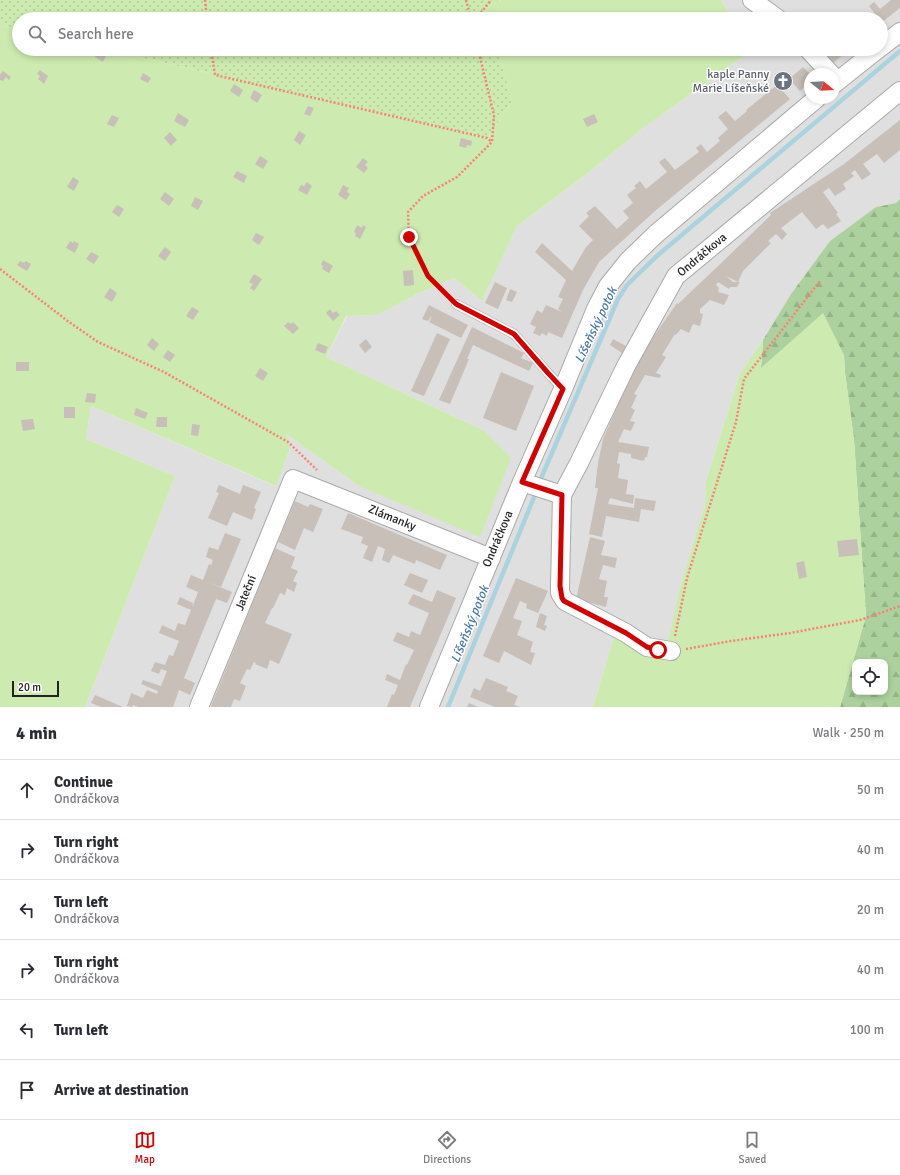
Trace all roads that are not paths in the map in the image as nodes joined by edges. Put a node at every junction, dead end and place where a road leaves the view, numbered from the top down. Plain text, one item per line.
1 (752, 0) edge
2 (768, 12) edge
3 (900, 32) edge
4 (888, 41) edge
5 (814, 56) edge
6 (868, 56) edge
7 (824, 68) edge
8 (840, 75) edge
9 (900, 91) edge
10 (810, 104) edge
11 (456, 304) road end
12 (563, 389) junction
13 (292, 479) joint
14 (541, 488) junction
15 (490, 558) junction
16 (671, 651) road end
17 (199, 707) edge
18 (429, 707) edge

1 - 2 street
3 - 4 street
5 - 7 street
6 - 8 street
9 - 14 street, Ondráčkova
10 - 12 street, Ondráčkova
11 - 12 lane
12 - 14 street, Ondráčkova
13 - 15 street, Zlámanky
13 - 17 street, Jateční
14 - 15 street, Ondráčkova
14 - 16 street, Ondráčkova
15 - 18 street, Ondráčkova

